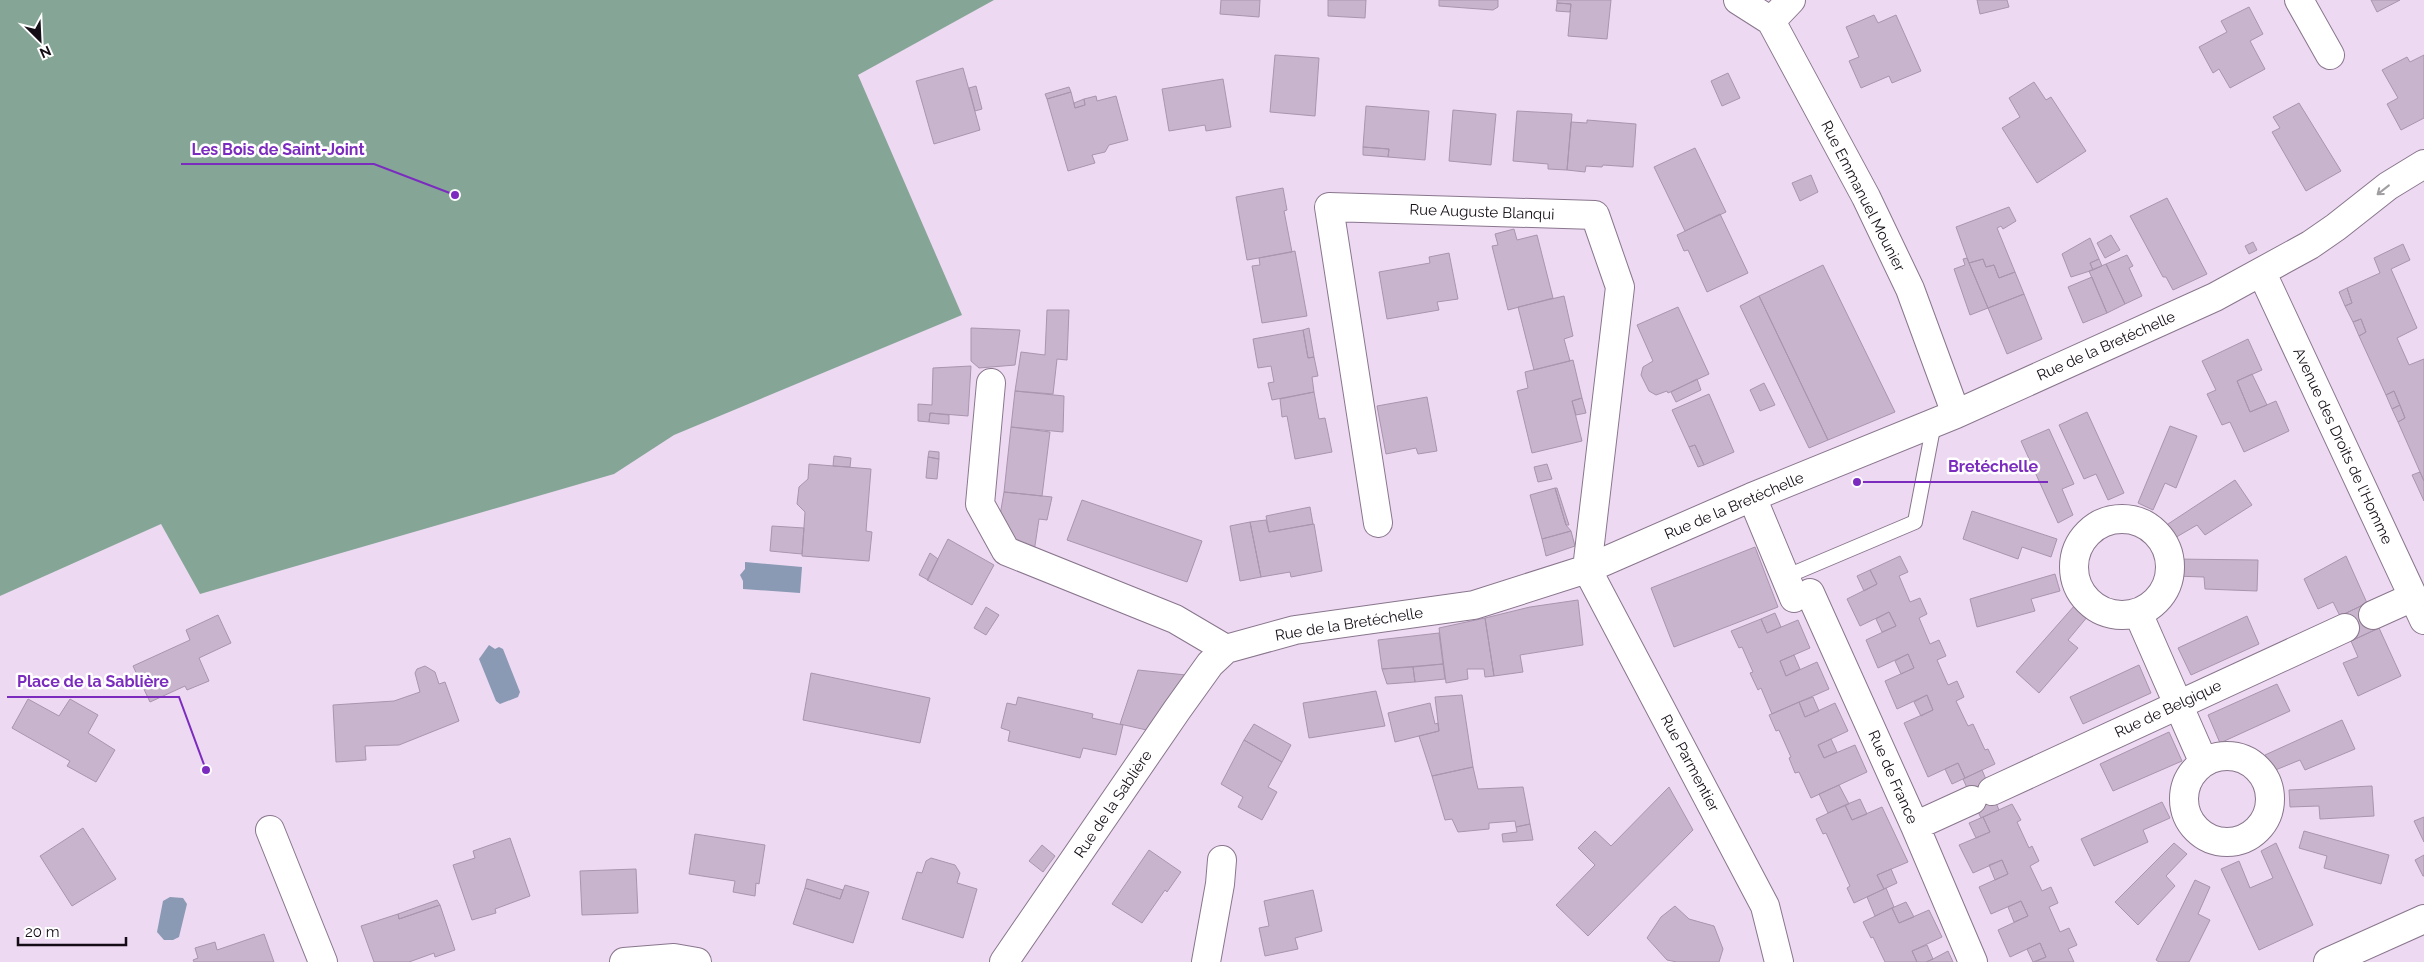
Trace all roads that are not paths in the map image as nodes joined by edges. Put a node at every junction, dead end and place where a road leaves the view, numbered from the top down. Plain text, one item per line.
1 (1738, 0) edge
2 (1791, 0) edge
3 (2299, 0) edge
4 (1771, 21) junction
5 (2330, 55) dead end
6 (2424, 164) edge
7 (2262, 273) junction
8 (991, 383) dead end
9 (1945, 419) junction
10 (1752, 497) junction
11 (1378, 523) dead end
12 (1587, 569) junction
13 (1796, 589) junction
14 (2419, 608) edge
15 (2138, 613) dead end
16 (2373, 615) dead end
17 (2345, 628) dead end
18 (1226, 649) junction
19 (2178, 704) junction
20 (2203, 761) dead end
21 (1915, 826) junction
22 (270, 830) dead end
23 (1222, 860) dead end
24 (2424, 919) edge
25 (323, 962) edge
26 (624, 962) edge
27 (697, 962) edge
28 (1004, 962) edge
29 (1206, 962) edge
30 (1779, 962) edge
31 (1973, 962) edge
32 (2328, 962) edge

1 - 4 street, Rue Emmanuel Mounier
2 - 4 street
3 - 5 street
4 - 9 street, Rue Emmanuel Mounier
6 -> 7 street, Rue de la Bretéchelle
7 - 9 street, Rue de la Bretéchelle
7 - 14 street, Avenue des Droits de l'Homme
8 - 18 street
9 - 10 street, Rue de la Bretéchelle
9 - 13 lane
10 - 12 street, Rue de la Bretéchelle
10 - 13 street, Rue de France
11 - 12 street, Rue Auguste Blanqui
12 - 18 street, Rue de la Bretéchelle
12 - 30 street, Rue Parmentier
13 - 21 street, Rue de France
14 - 16 street
15 - 19 street
17 - 19 street, Rue de Belgique
18 - 28 street, Rue de la Sablière
19 - 20 street
19 - 21 street, Rue de Belgique
21 - 31 street, Rue de France
22 - 25 street
23 - 29 street
24 - 32 street
26 - 27 street

